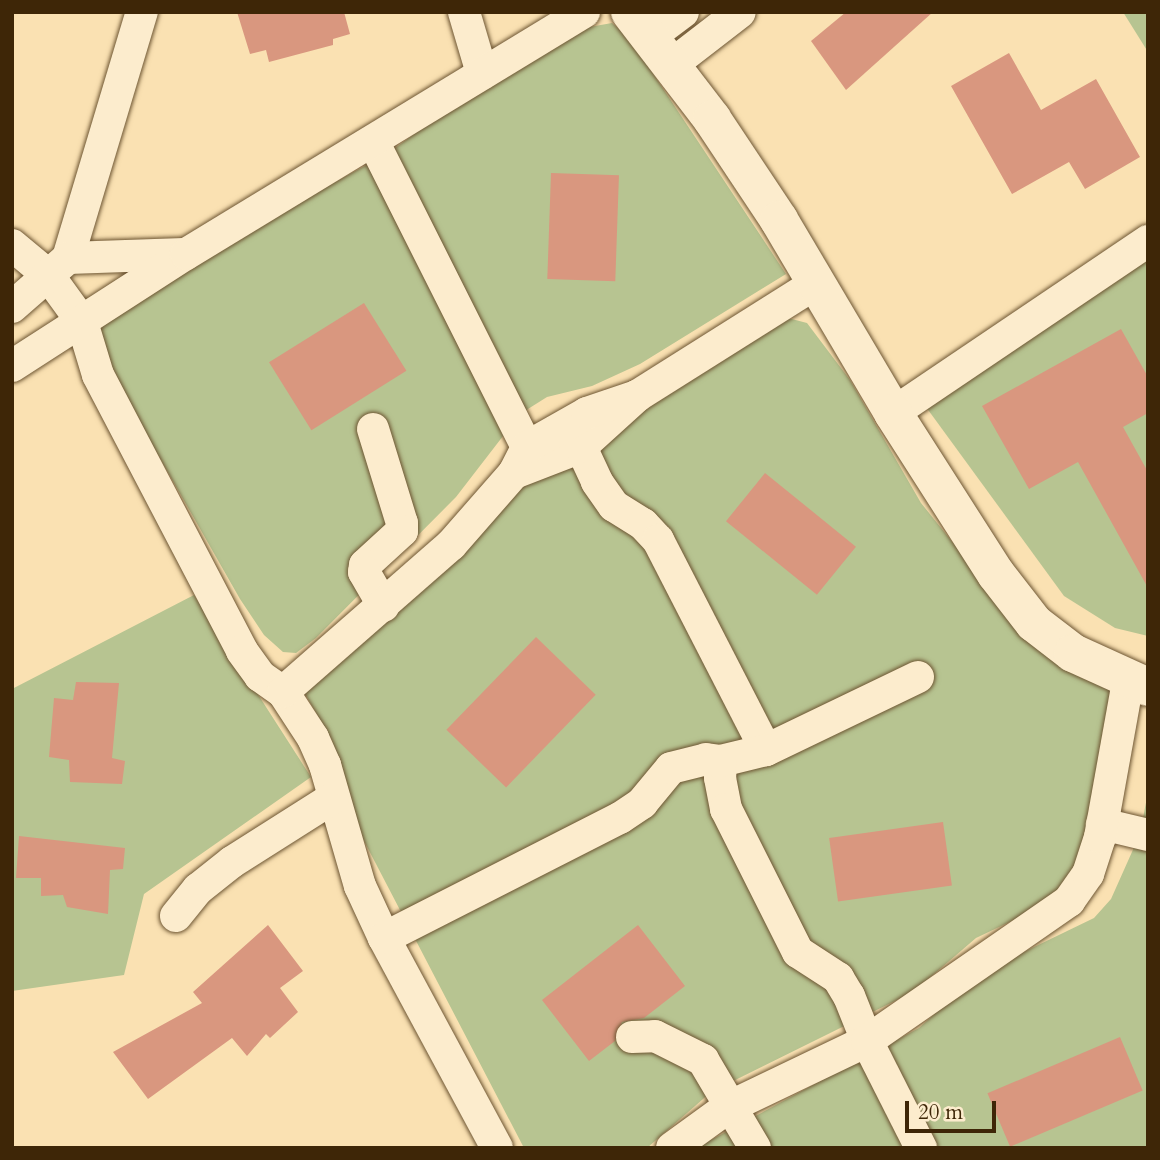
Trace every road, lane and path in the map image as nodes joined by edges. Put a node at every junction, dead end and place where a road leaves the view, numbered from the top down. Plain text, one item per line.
1 (142, 12) edge
2 (464, 12) edge
3 (584, 12) edge
4 (683, 12) edge
5 (740, 12) edge
6 (651, 37) edge
7 (482, 73) junction
8 (373, 141) junction
9 (1148, 241) edge
10 (12, 245) edge
11 (186, 254) junction
12 (58, 267) junction
13 (12, 268) edge
14 (815, 284) junction
15 (18, 304) edge
16 (82, 322) junction
17 (51, 343) junction
18 (12, 366) edge
19 (98, 375) junction
20 (637, 396) junction
21 (893, 413) junction
22 (373, 429) dead end
23 (582, 447) junction
24 (521, 460) junction
25 (384, 606) junction
26 (918, 677) dead end
27 (1138, 684) edge
28 (283, 692) junction
29 (766, 750) junction
30 (720, 761) junction
31 (333, 798) junction
32 (1102, 824) junction
33 (1148, 835) edge
34 (176, 916) dead end
35 (384, 937) junction
36 (632, 1037) dead end
37 (867, 1041) junction
38 (727, 1108) junction
39 (497, 1148) edge
40 (672, 1148) edge
41 (755, 1148) edge
42 (921, 1148) edge

1 - 12 street
2 - 7 street
3 - 7 street
4 - 6 street
5 - 6 street
6 - 14 street
7 - 8 street
8 - 11 street
8 - 24 street
9 - 21 street
10 - 12 street
11 - 12 street
11 - 16 street
12 - 15 street
12 - 16 street
13 - 15 street
14 - 20 street
14 - 21 street
15 - 17 street
16 - 17 street
16 - 19 street
17 - 18 street
17 - 19 street
19 - 28 street
20 - 23 street
20 - 24 street
21 - 27 street
22 - 25 street
23 - 24 street
23 - 29 street
24 - 25 street
25 - 28 street
26 - 29 street
27 - 32 street
28 - 31 street
29 - 30 street
30 - 35 street
30 - 37 street
31 - 34 street
31 - 35 street
32 - 33 street
32 - 37 street
35 - 39 street
36 - 38 street
37 - 38 street
37 - 42 street
38 - 40 street
38 - 41 street

